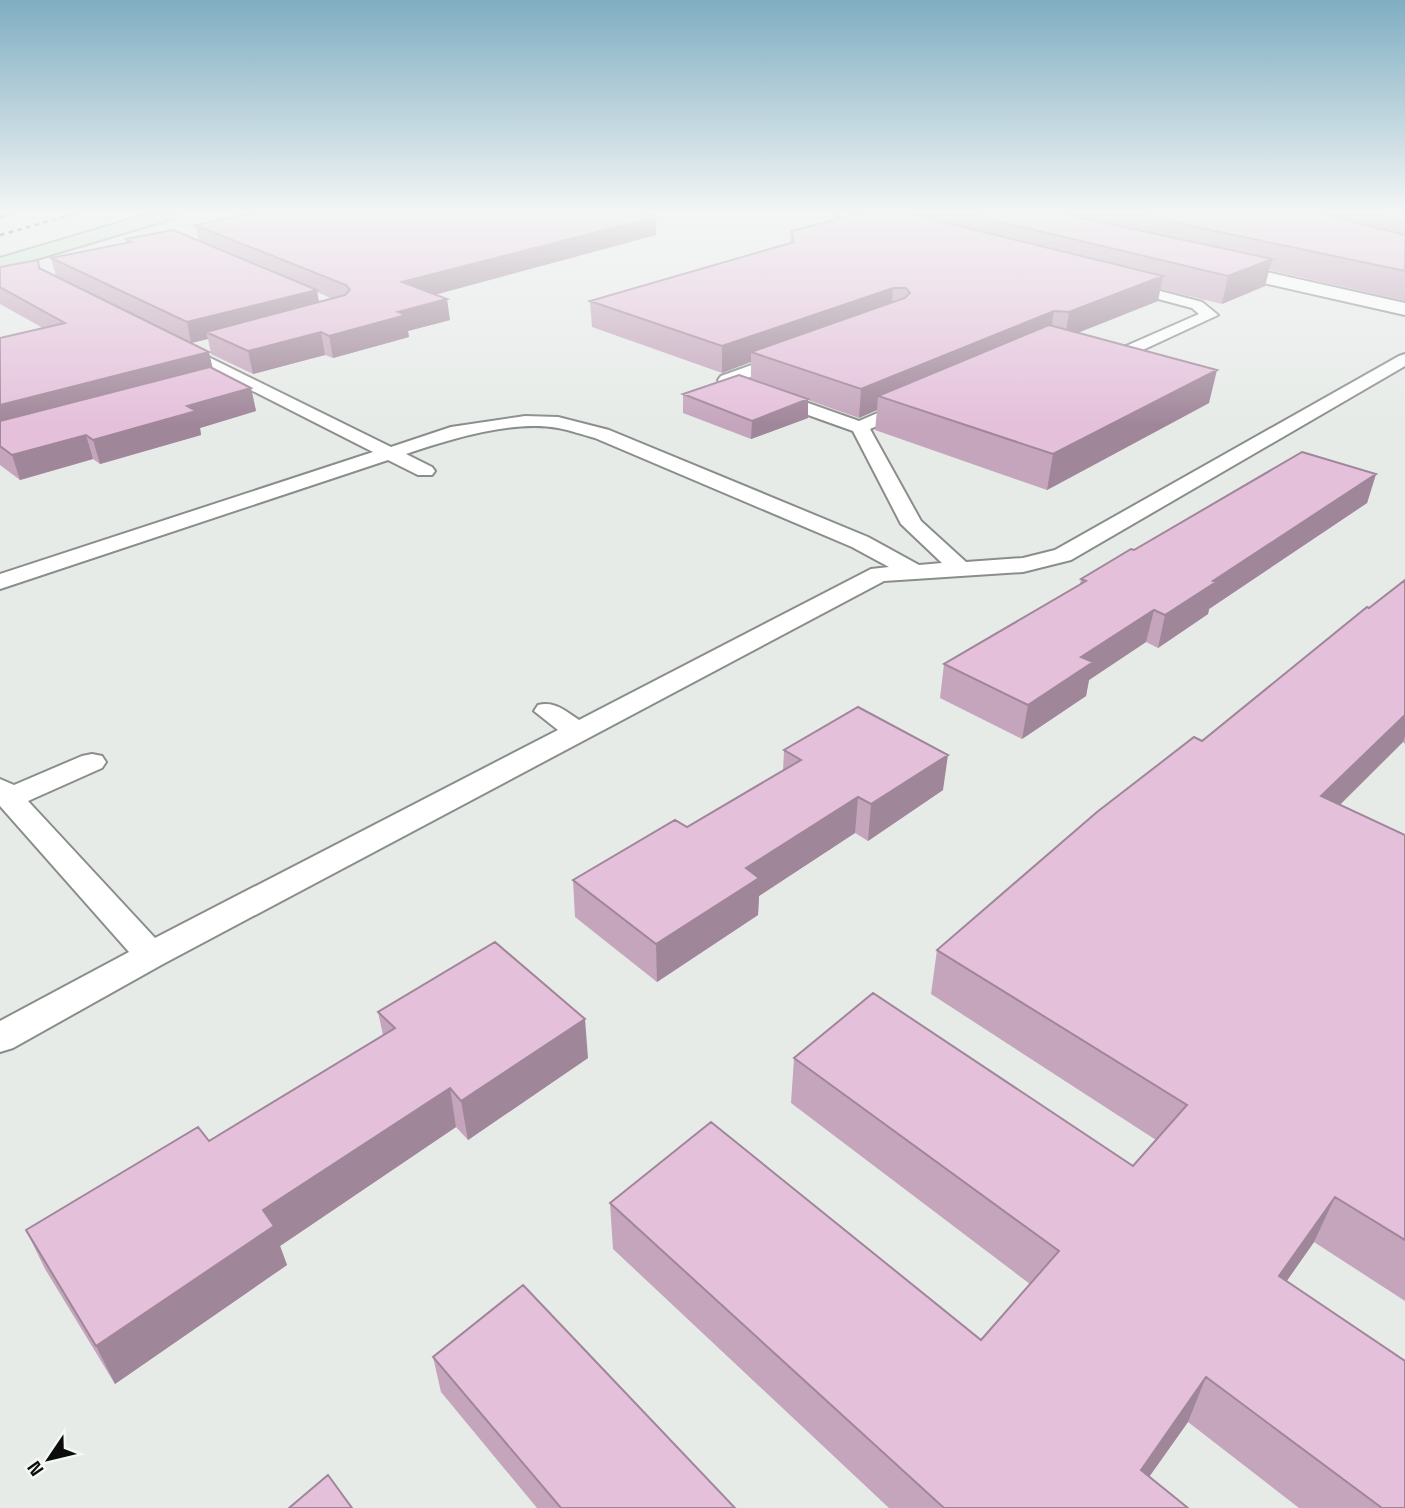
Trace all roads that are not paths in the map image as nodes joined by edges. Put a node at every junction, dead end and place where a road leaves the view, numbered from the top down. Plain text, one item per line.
1 (1122, 284) edge
2 (1296, 284) edge
3 (1405, 309) edge
4 (163, 339) edge
5 (214, 345) edge
6 (1080, 348) edge
7 (805, 351) edge
8 (188, 352) junction
9 (1405, 359) edge
10 (235, 376) junction
11 (209, 383) edge
12 (922, 400) edge
13 (860, 427) junction
14 (389, 453) junction
15 (425, 471) dead end
16 (961, 569) junction
17 (912, 570) junction
18 (0, 582) edge
19 (547, 711) dead end
20 (578, 731) junction
21 (92, 762) dead end
22 (4, 793) edge
23 (152, 955) junction
24 (0, 1038) edge

1 - 6 lane
2 - 3 street
4 - 8 lane
5 - 8 lane
7 - 13 lane
8 - 10 lane
9 - 16 lane
10 - 11 lane
10 - 14 lane
12 - 13 lane
13 - 16 lane
14 - 15 lane
14 - 17 lane
14 - 18 lane
16 - 17 lane
17 - 20 lane
19 - 20 lane
20 - 23 lane
21 - 22 lane
22 - 23 lane
23 - 24 lane

